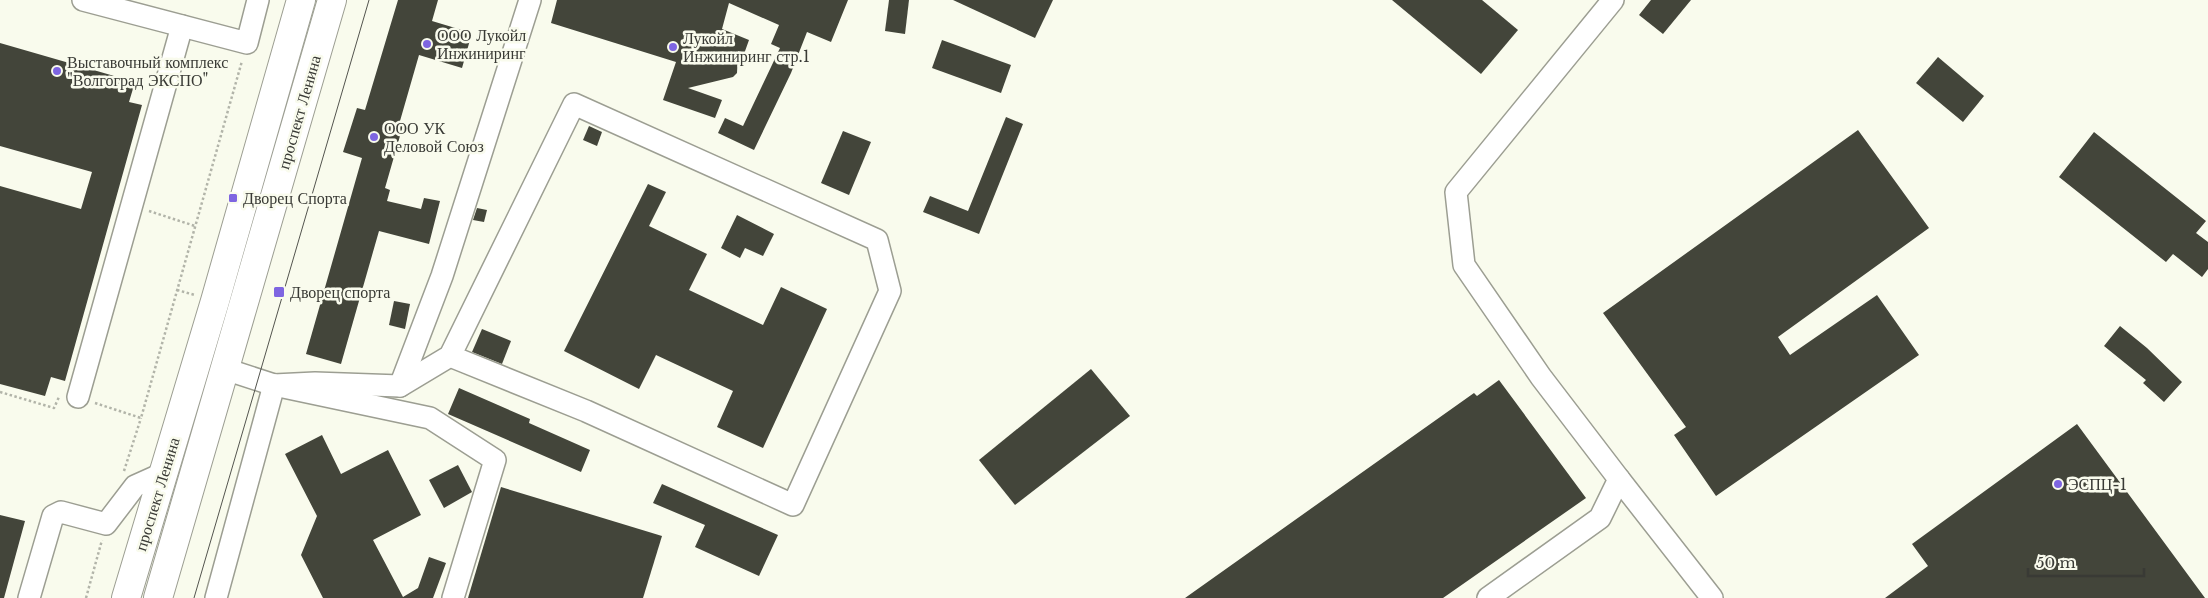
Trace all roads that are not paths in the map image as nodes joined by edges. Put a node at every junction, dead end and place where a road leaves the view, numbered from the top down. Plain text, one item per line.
1 (83, 0) edge
2 (258, 0) edge
3 (301, 0) edge
4 (332, 0) edge
5 (530, 0) edge
6 (1613, 0) edge
7 (182, 26) junction
8 (450, 356) junction
9 (196, 360) junction
10 (225, 369) junction
11 (274, 385) junction
12 (400, 386) junction
13 (78, 397) road end
14 (164, 473) junction
15 (1619, 479) junction
16 (29, 598) edge
17 (126, 598) edge
18 (158, 598) edge
19 (216, 598) edge
20 (453, 598) edge
21 (1488, 598) edge
22 (1712, 598) edge

1 - 7 lane
2 - 7 lane
3 - 9 main road, проспект Ленина
4 - 10 main road, проспект Ленина
5 - 12 lane
6 - 15 lane
7 - 13 lane
8 - 8 lane
8 - 12 lane
9 - 10 main road
9 - 14 main road, проспект Ленина
10 - 11 lane
10 - 18 main road, проспект Ленина
11 - 12 lane
11 - 19 lane
11 - 20 lane
14 - 16 lane
14 - 17 main road, проспект Ленина
15 - 21 lane
15 - 22 lane

